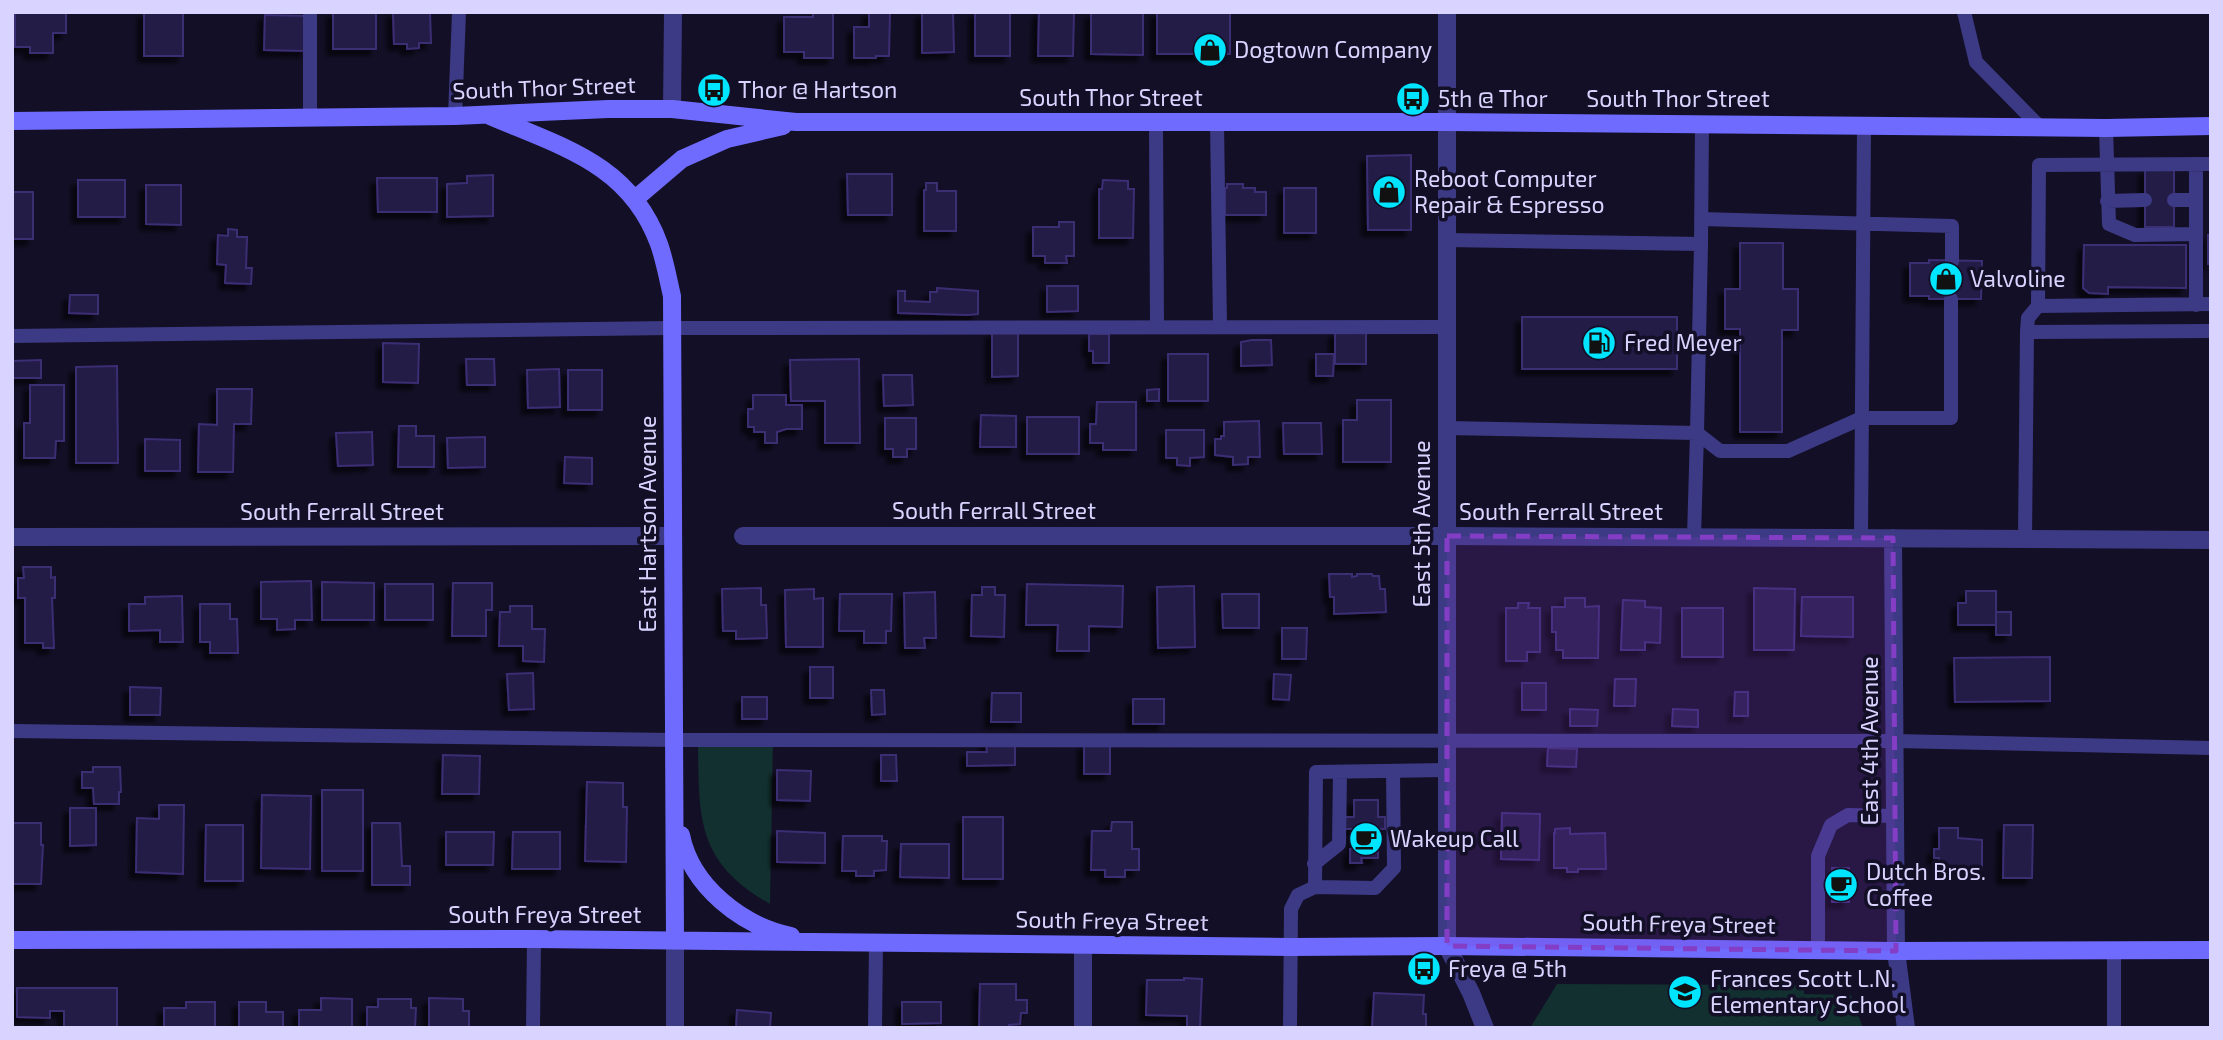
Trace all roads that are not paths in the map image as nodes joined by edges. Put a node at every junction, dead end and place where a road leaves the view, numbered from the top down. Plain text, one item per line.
1 (310, 12) edge
2 (459, 12) edge
3 (673, 12) edge
4 (1447, 12) edge
5 (1964, 12) edge
6 (672, 110) junction
7 (487, 115) junction
8 (455, 116) junction
9 (310, 119) junction
10 (12, 121) edge
11 (796, 122) junction
12 (1217, 122) junction
13 (1447, 122) junction
14 (1156, 123) junction
15 (1702, 124) junction
16 (1864, 125) junction
17 (2039, 126) junction
18 (2211, 126) edge
19 (2106, 128) junction
20 (2107, 163) junction
21 (2196, 164) junction
22 (2211, 164) edge
23 (635, 199) junction
24 (2145, 200) dead end
25 (2174, 200) dead end
26 (2196, 200) junction
27 (2107, 201) junction
28 (1701, 219) junction
29 (1863, 223) junction
30 (2196, 234) junction
31 (1446, 240) junction
32 (1701, 244) junction
33 (1952, 261) dead end
34 (1951, 299) dead end
35 (2211, 304) edge
36 (2196, 305) junction
37 (2038, 306) junction
38 (1157, 327) junction
39 (1220, 327) junction
40 (1446, 327) junction
41 (672, 328) junction
42 (2211, 331) edge
43 (2027, 332) junction
44 (12, 336) edge
45 (1862, 418) junction
46 (1446, 428) junction
47 (1697, 433) junction
48 (672, 536) junction
49 (743, 536) dead end
50 (1447, 536) junction
51 (12, 537) edge
52 (1694, 537) junction
53 (1861, 538) junction
54 (1893, 538) junction
55 (2025, 539) junction
56 (2211, 540) edge
57 (12, 731) edge
58 (674, 740) junction
59 (1446, 741) junction
60 (1895, 741) junction
61 (2211, 748) edge
62 (1446, 770) junction
63 (1393, 771) junction
64 (1340, 772) junction
65 (675, 800) junction
66 (1895, 816) junction
67 (1314, 864) junction
68 (1315, 887) junction
69 (534, 939) junction
70 (12, 940) edge
71 (675, 940) junction
72 (825, 941) junction
73 (876, 942) junction
74 (1083, 945) junction
75 (1447, 946) junction
76 (1291, 947) junction
77 (1818, 950) junction
78 (2211, 950) edge
79 (1896, 951) junction
80 (2114, 951) junction
81 (533, 1028) edge
82 (675, 1028) edge
83 (875, 1028) edge
84 (1083, 1028) edge
85 (1290, 1028) edge
86 (1485, 1028) edge
87 (1906, 1028) edge
88 (2114, 1028) edge

1 - 9 lane
2 - 8 lane
3 - 6 street
4 - 13 street, East 5th Avenue
5 - 17 lane
6 - 7 main road, South Thor Street
6 - 11 main road, South Thor Street
7 - 8 main road, South Thor Street
7 - 23 main road, East Hartson Avenue
8 - 9 main road, South Thor Street
9 - 10 main road, South Thor Street
11 - 14 main road, South Thor Street
11 - 23 main road
12 - 13 main road, South Thor Street
12 - 14 main road, South Thor Street
12 - 39 lane
13 - 15 main road, South Thor Street
13 - 31 street, East 5th Avenue
14 - 38 lane
15 - 16 main road, South Thor Street
15 - 28 lane
16 - 17 main road, South Thor Street
16 - 29 lane
17 - 19 main road, South Thor Street
18 - 19 main road, South Thor Street
19 - 20 lane
20 - 21 lane
20 - 27 lane
20 - 37 lane
21 - 22 lane
21 - 26 lane
23 - 41 main road, East Hartson Avenue
24 - 27 lane
25 - 26 lane
26 - 30 lane
27 - 30 lane
28 - 29 lane
28 - 32 lane
29 - 33 lane
29 - 45 lane
30 - 36 lane
31 - 32 lane
31 - 40 street, East 5th Avenue
32 - 47 lane
34 - 45 lane
35 - 36 lane
36 - 37 lane
37 - 43 lane
38 - 39 lane
38 - 41 lane
39 - 40 lane
40 - 46 street, East 5th Avenue
41 - 44 lane
41 - 48 main road, East Hartson Avenue
42 - 43 lane
43 - 55 lane
45 - 47 lane
45 - 53 lane
46 - 47 lane
46 - 50 street, East 5th Avenue
47 - 52 lane
48 - 51 street, South Ferrall Street
48 - 58 main road, East Hartson Avenue
49 - 50 street, South Ferrall Street
50 - 52 street, South Ferrall Street
50 - 59 street, East 5th Avenue
52 - 53 street, South Ferrall Street
53 - 54 street, South Ferrall Street
54 - 55 street, South Ferrall Street
54 - 60 street, East 4th Avenue
55 - 56 street, South Ferrall Street
57 - 58 lane
58 - 59 lane
58 - 65 main road, East Hartson Avenue
59 - 60 lane
59 - 62 street, East 5th Avenue
60 - 61 lane
60 - 66 street, East 4th Avenue
62 - 63 lane
62 - 75 street, East 5th Avenue
63 - 64 lane
63 - 68 lane
64 - 67 lane
64 - 67 lane
65 - 71 main road, East Hartson Avenue
65 - 72 main road
66 - 77 lane
66 - 79 street, East 4th Avenue
67 - 68 lane
68 - 76 lane
69 - 70 main road, South Freya Street
69 - 71 main road, South Freya Street
69 - 81 lane
71 - 72 main road, South Freya Street
71 - 82 street, East Hartson Avenue
72 - 73 main road, South Freya Street
73 - 74 main road, South Freya Street
73 - 83 lane
74 - 76 main road, South Freya Street
74 - 84 street
75 - 76 main road, South Freya Street
75 - 77 main road, South Freya Street
75 - 86 street, East 5th Avenue
76 - 85 lane
77 - 79 main road, South Freya Street
78 - 80 main road, South Freya Street
79 - 80 main road, South Freya Street
79 - 87 street, East 4th Avenue
80 - 88 lane

